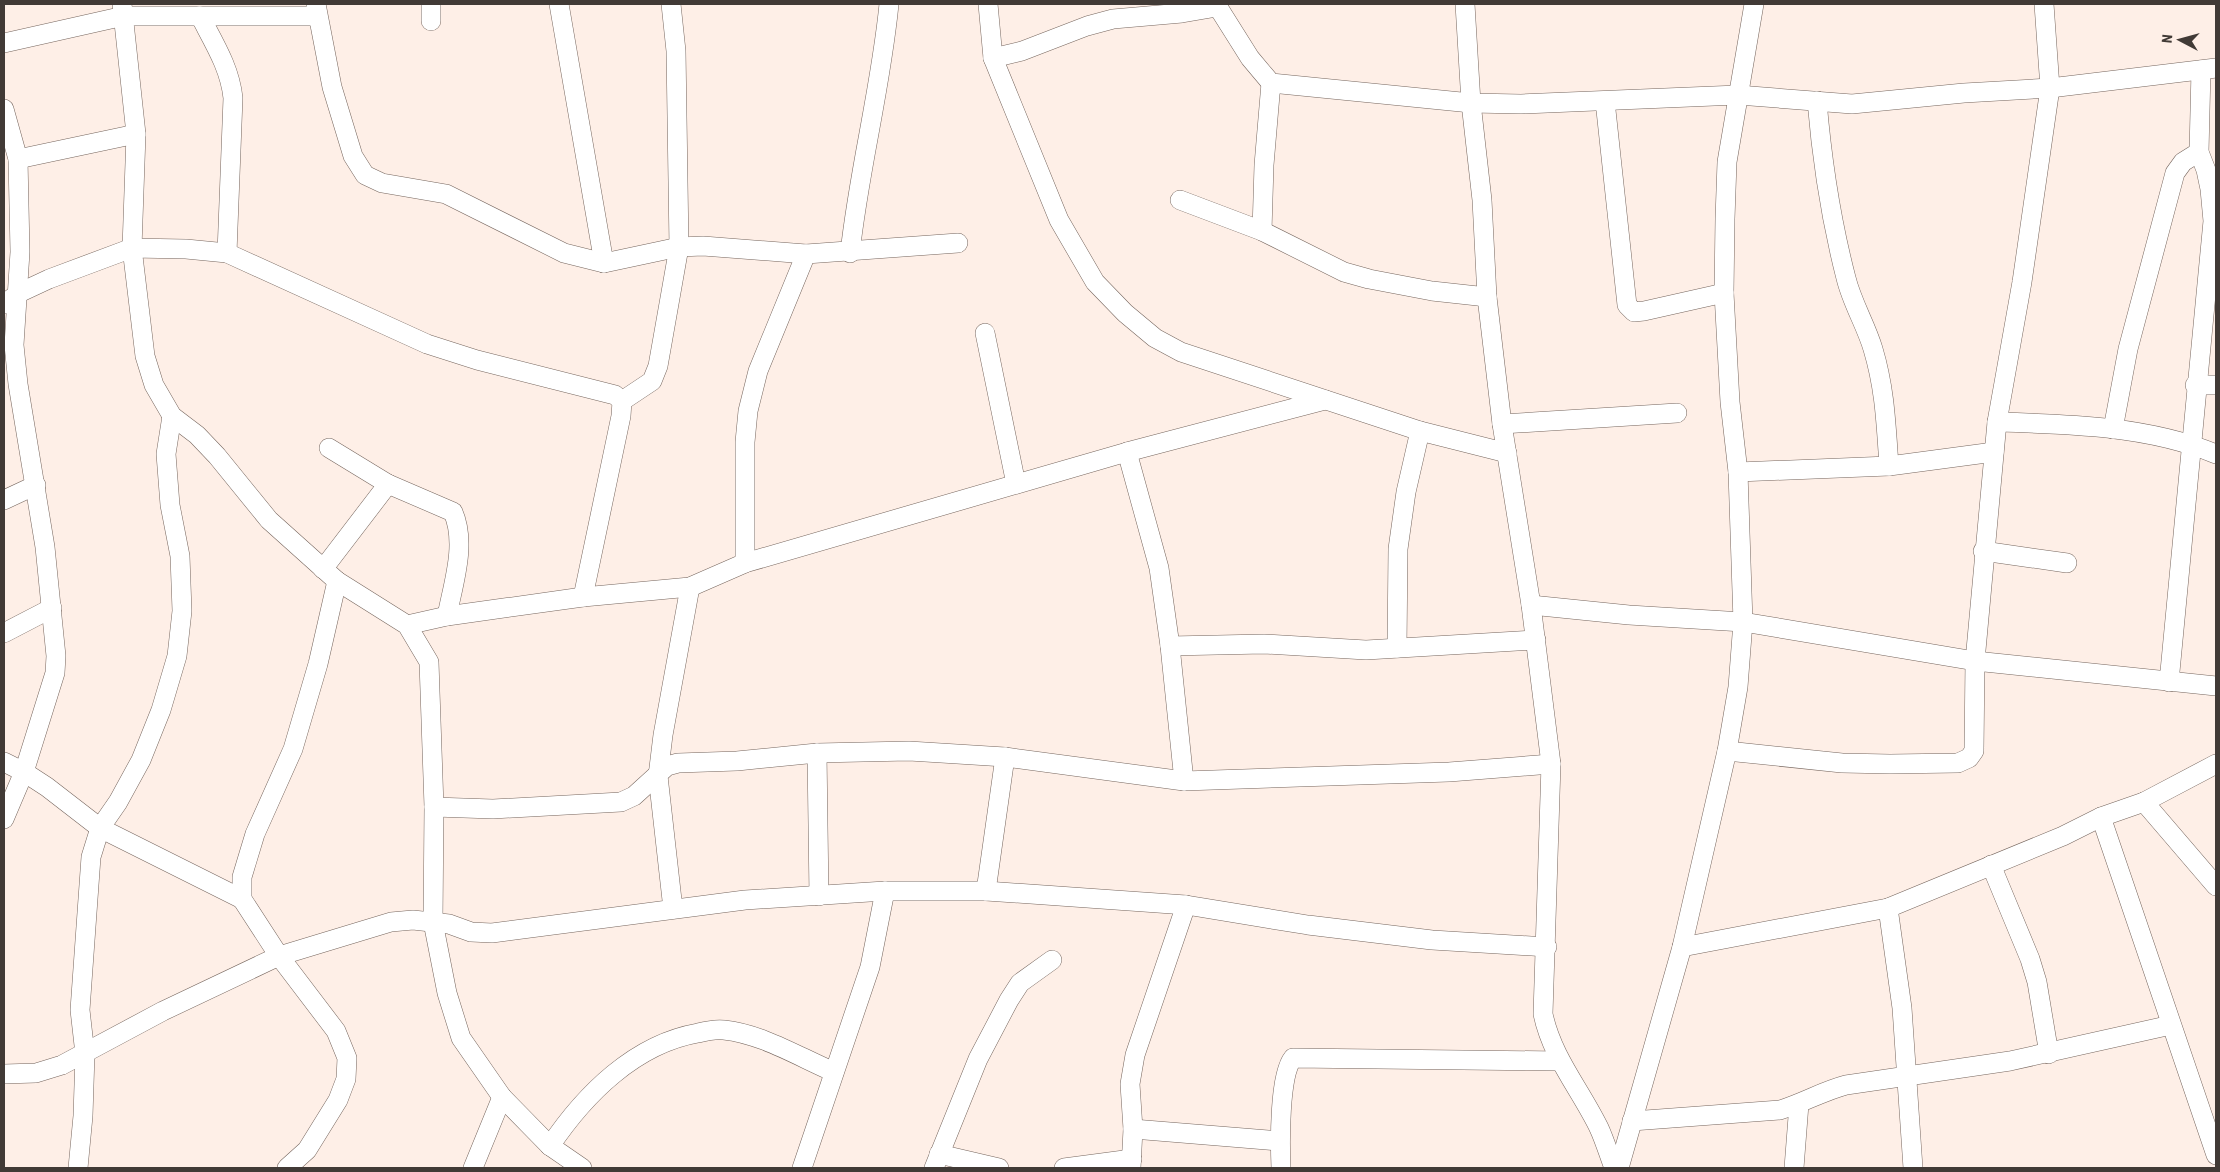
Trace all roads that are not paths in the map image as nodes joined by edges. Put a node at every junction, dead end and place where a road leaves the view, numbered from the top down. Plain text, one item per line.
1 (559, 4) edge
2 (671, 4) edge
3 (889, 4) edge
4 (988, 4) edge
5 (1465, 4) edge
6 (1754, 4) edge
7 (2044, 4) edge
8 (1217, 6) edge
9 (123, 10) edge
10 (316, 10) edge
11 (200, 16) junction
12 (4, 43) edge
13 (993, 58) junction
14 (2209, 69) edge
15 (1271, 83) junction
16 (2050, 88) junction
17 (1738, 95) junction
18 (1605, 101) junction
19 (1816, 101) junction
20 (1472, 103) junction
21 (4, 109) edge
22 (136, 134) junction
23 (2199, 152) junction
24 (18, 159) junction
25 (1180, 200) dead end
26 (1262, 231) junction
27 (958, 243) dead end
28 (679, 247) junction
29 (132, 248) junction
30 (227, 253) junction
31 (850, 253) junction
32 (806, 254) junction
33 (604, 262) junction
34 (19, 293) junction
35 (1724, 293) junction
36 (1487, 297) junction
37 (4, 304) edge
38 (985, 333) dead end
39 (2195, 385) junction
40 (2216, 385) edge
41 (1325, 400) junction
42 (622, 401) junction
43 (1677, 413) dead end
44 (172, 416) junction
45 (1997, 422) junction
46 (1502, 424) junction
47 (2114, 429) junction
48 (1420, 432) junction
49 (2190, 443) junction
50 (329, 448) dead end
51 (1127, 452) junction
52 (1994, 452) junction
53 (1507, 453) junction
54 (2216, 454) edge
55 (1889, 466) junction
56 (1738, 472) junction
57 (388, 484) junction
58 (1016, 484) junction
59 (36, 485) junction
60 (4, 500) edge
61 (1983, 551) junction
62 (745, 563) junction
63 (2067, 563) dead end
64 (323, 569) junction
65 (337, 582) junction
66 (690, 587) junction
67 (583, 598) junction
68 (1531, 605) junction
69 (52, 608) junction
70 (447, 616) junction
71 (1743, 622) junction
72 (407, 625) junction
73 (4, 633) edge
74 (1536, 640) junction
75 (1170, 646) junction
76 (1397, 648) junction
77 (1974, 662) junction
78 (2169, 682) junction
79 (2216, 686) edge
80 (1728, 751) junction
81 (817, 753) junction
82 (1005, 757) junction
83 (4, 762) edge
84 (1551, 764) junction
85 (2216, 764) edge
86 (24, 772) junction
87 (658, 776) junction
88 (1184, 781) junction
89 (2144, 802) junction
90 (434, 807) junction
91 (2101, 817) junction
92 (4, 818) edge
93 (100, 828) junction
94 (1991, 865) junction
95 (2216, 886) edge
96 (986, 890) junction
97 (886, 891) junction
98 (819, 896) junction
99 (242, 899) junction
100 (1186, 906) junction
101 (1888, 908) junction
102 (673, 909) junction
103 (433, 922) junction
104 (1547, 947) junction
105 (1682, 947) junction
106 (279, 956) junction
107 (1052, 960) dead end
108 (2171, 1025) junction
109 (85, 1054) junction
110 (2049, 1054) junction
111 (1559, 1061) junction
112 (834, 1072) junction
113 (4, 1074) edge
114 (1908, 1076) junction
115 (502, 1097) junction
116 (1799, 1104) junction
117 (1632, 1121) junction
118 (1133, 1129) junction
119 (1280, 1141) junction
120 (550, 1146) junction
121 (2216, 1155) edge
122 (936, 1161) edge
123 (1131, 1164) edge
124 (78, 1168) edge
125 (286, 1168) edge
126 (473, 1168) edge
127 (582, 1168) edge
128 (802, 1168) edge
129 (999, 1168) edge
130 (1064, 1168) edge
131 (1281, 1168) edge
132 (1614, 1168) edge
133 (1619, 1168) edge
134 (1794, 1168) edge
135 (1913, 1168) edge

1 - 33 street
2 - 28 street
3 - 31 street
4 - 13 street
5 - 20 street
6 - 17 street
7 - 16 street
8 - 13 street
8 - 15 street
9 - 11 street
9 - 12 street
9 - 22 street
10 - 11 street
10 - 33 street
11 - 30 street
13 - 41 street
14 - 16 street
14 - 23 street
15 - 20 street
15 - 26 street
16 - 19 street
16 - 45 street
17 - 18 street
17 - 19 street
17 - 35 street
18 - 20 street
18 - 35 street
19 - 55 street
20 - 36 street
21 - 24 street
22 - 24 street
22 - 29 street
23 - 39 street
23 - 47 street
24 - 34 street
25 - 26 street
26 - 36 street
27 - 31 street
28 - 32 street
28 - 33 street
28 - 42 street
29 - 30 street
29 - 34 street
29 - 44 street
30 - 42 street
31 - 32 street
32 - 62 street
34 - 37 street
34 - 59 street
35 - 56 street
36 - 46 street
38 - 58 street
39 - 40 street
39 - 49 street
41 - 48 street
41 - 51 street
42 - 67 street
43 - 46 street
44 - 64 street
44 - 93 street
45 - 47 street
45 - 52 street
46 - 53 street
47 - 49 street
48 - 53 street
48 - 76 street
49 - 54 street
49 - 78 street
50 - 57 street
51 - 58 street
51 - 75 street
52 - 55 street
52 - 61 street
53 - 68 street
55 - 56 street
56 - 71 street
57 - 64 street
57 - 70 street
58 - 62 street
59 - 60 street
59 - 69 street
61 - 63 street
61 - 77 street
62 - 66 street
64 - 65 street
65 - 72 street
65 - 99 street
66 - 67 street
66 - 87 street
67 - 70 street
68 - 71 street
68 - 74 street
69 - 73 street
69 - 86 street
70 - 72 street
71 - 77 street
71 - 80 street
72 - 90 street
74 - 76 street
74 - 84 street
75 - 76 street
75 - 88 street
77 - 78 street
77 - 80 street
78 - 79 street
80 - 105 street
81 - 82 street
81 - 87 street
81 - 98 street
82 - 88 street
82 - 96 street
83 - 86 street
84 - 88 street
84 - 104 street
85 - 89 street
86 - 92 street
86 - 93 street
87 - 90 street
87 - 102 street
89 - 91 street
89 - 95 street
90 - 103 street
91 - 94 street
91 - 108 street
93 - 99 street
93 - 109 street
94 - 101 street
94 - 110 street
96 - 97 street
96 - 100 street
97 - 98 street
97 - 112 street
98 - 102 street
99 - 106 street
100 - 104 street
100 - 118 street
101 - 105 street
101 - 114 street
102 - 103 street
103 - 106 street
103 - 115 street
104 - 111 street
105 - 117 street
106 - 109 street
106 - 125 street
107 - 122 street
108 - 110 street
108 - 121 street
109 - 113 street
109 - 124 street
110 - 114 street
111 - 119 street
111 - 132 street
112 - 120 street
112 - 128 street
114 - 116 street
114 - 135 street
115 - 120 street
115 - 126 street
116 - 117 street
116 - 134 street
117 - 133 street
118 - 119 street
118 - 123 street
119 - 131 street
120 - 127 street
122 - 129 street
123 - 130 street

